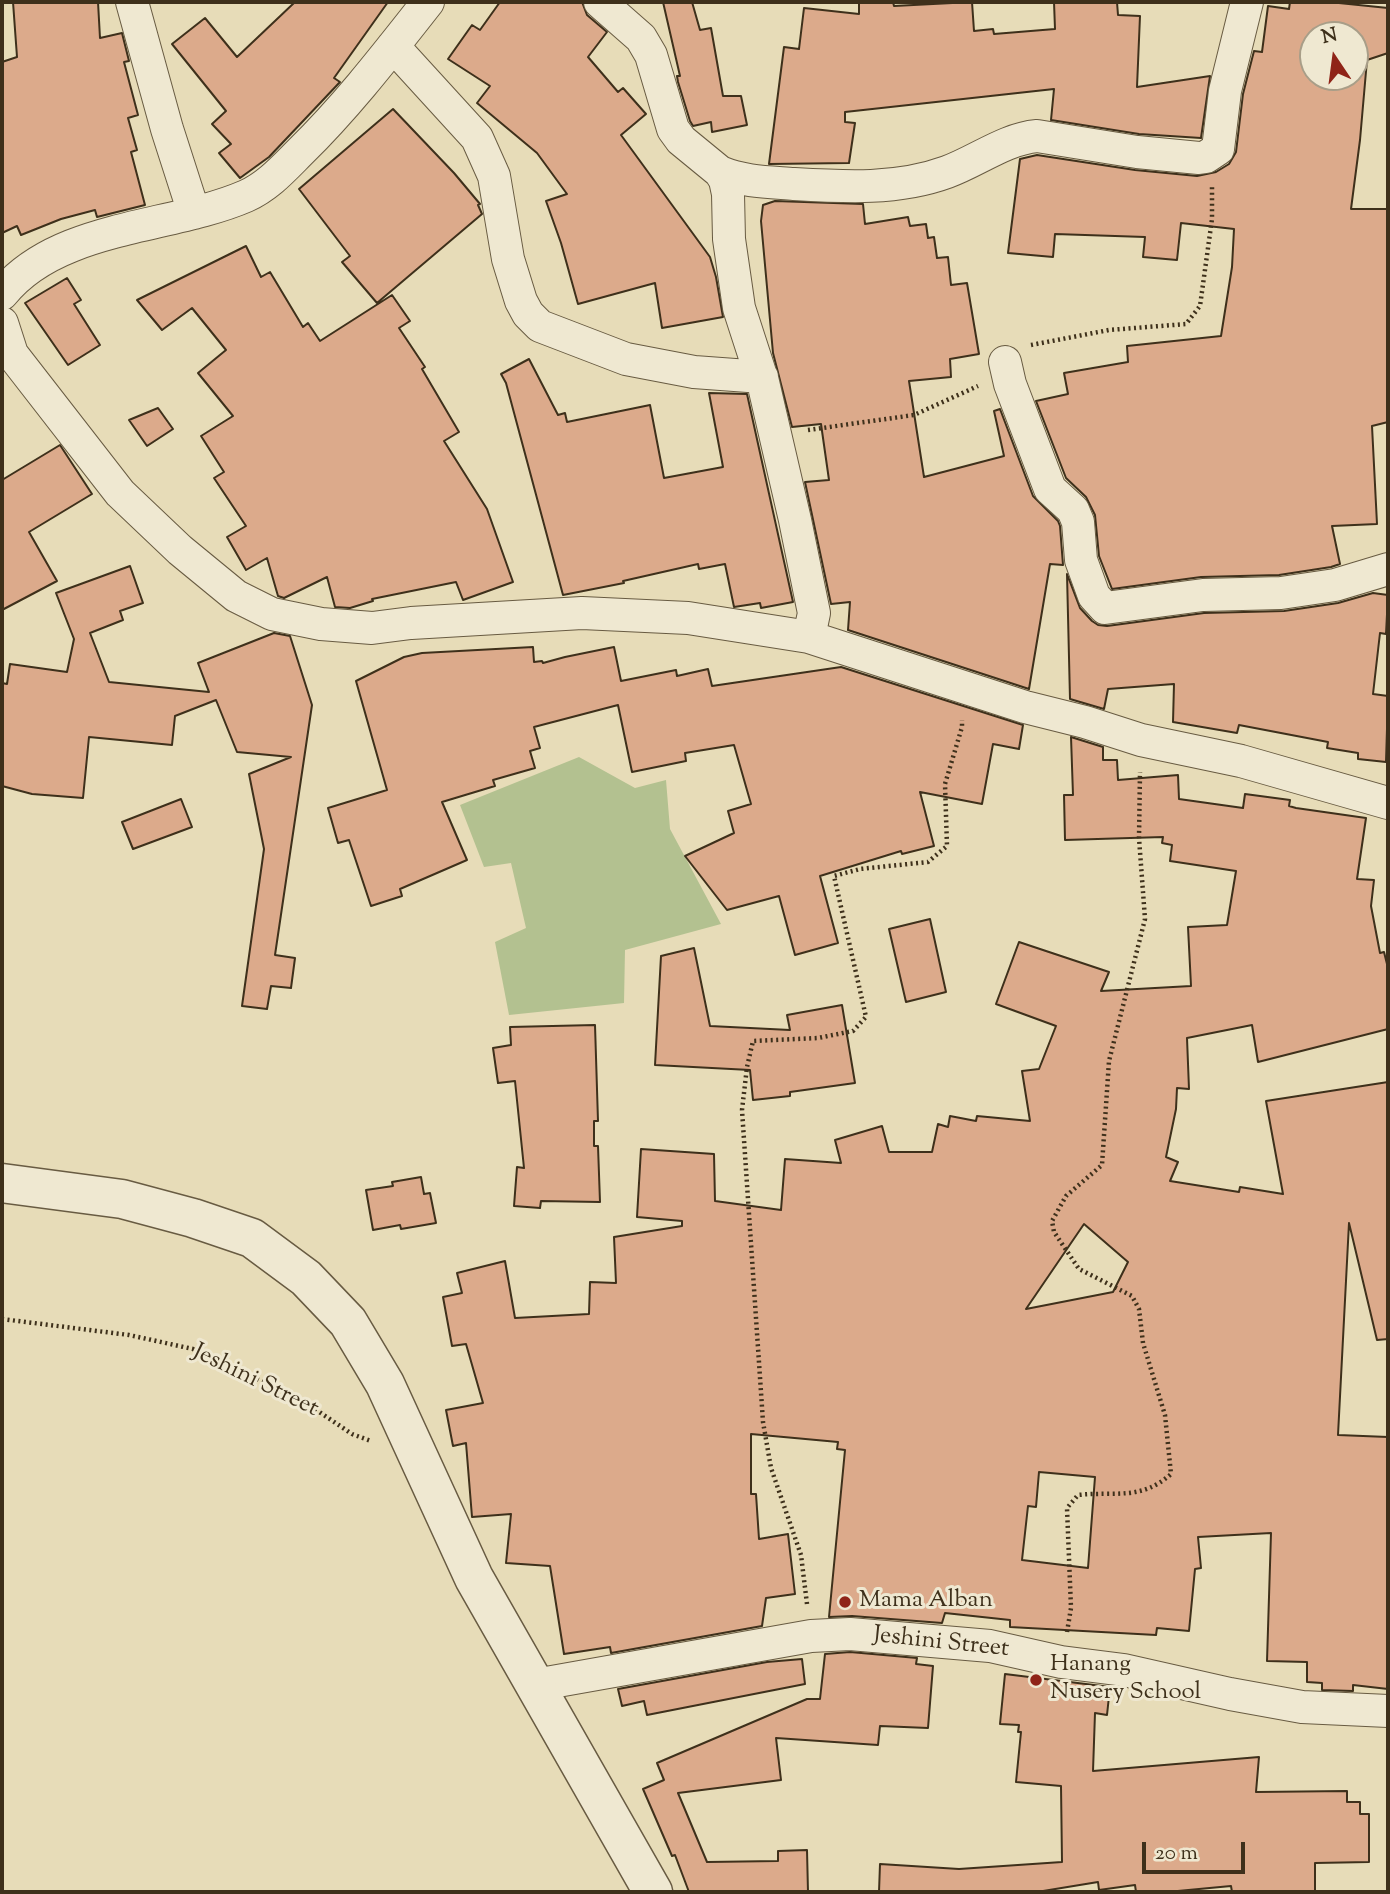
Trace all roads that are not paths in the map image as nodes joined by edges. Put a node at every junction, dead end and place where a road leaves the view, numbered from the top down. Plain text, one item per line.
1 (132, 2) edge
2 (428, 2) edge
3 (600, 2) edge
4 (1247, 2) edge
5 (393, 46) junction
6 (720, 172) junction
7 (194, 213) junction
8 (4, 289) edge
9 (2, 323) edge
10 (1005, 362) road end
11 (762, 377) junction
12 (1388, 569) edge
13 (809, 637) junction
14 (1388, 803) edge
15 (2, 1183) edge
16 (535, 1685) junction
17 (1388, 1711) edge
18 (653, 1892) edge

1 - 7 street
2 - 5 street
3 - 6 street
4 - 6 street
5 - 7 street
5 - 11 street
6 - 11 street
7 - 8 street
9 - 13 street
10 - 12 street
11 - 13 street
13 - 14 street
15 - 16 street
16 - 17 street, Jeshini Street
16 - 18 street

